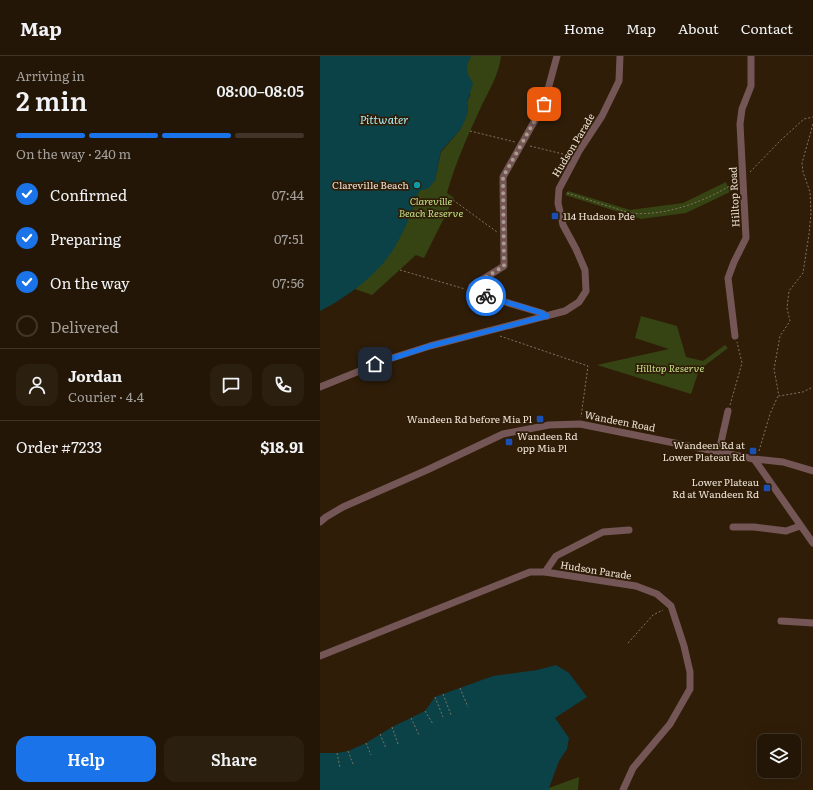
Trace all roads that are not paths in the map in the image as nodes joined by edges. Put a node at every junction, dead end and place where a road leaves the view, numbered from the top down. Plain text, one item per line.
1 (557, 56) edge
2 (620, 56) edge
3 (751, 56) edge
4 (547, 316) junction
5 (735, 336) road end
6 (320, 387) edge
7 (728, 411) road end
8 (719, 451) junction
9 (755, 459) junction
10 (813, 471) edge
11 (320, 522) edge
12 (800, 526) junction
13 (733, 527) dead end
14 (630, 530) dead end
15 (813, 543) edge
16 (546, 572) junction
17 (780, 620) dead end
18 (813, 623) edge
19 (320, 656) edge
20 (623, 790) edge

1 - 4 street
2 - 4 street, Hudson Parade
3 - 5 street, Hilltop Road
4 - 6 street, Hudson Parade
7 - 8 street
8 - 9 street, Wandeen Road
8 - 11 street, Wandeen Road
9 - 10 street, Wandeen Road
9 - 12 street
12 - 13 street
12 - 15 street
14 - 16 street
16 - 19 street, Hudson Parade
16 - 20 street, Hudson Parade
17 - 18 street

